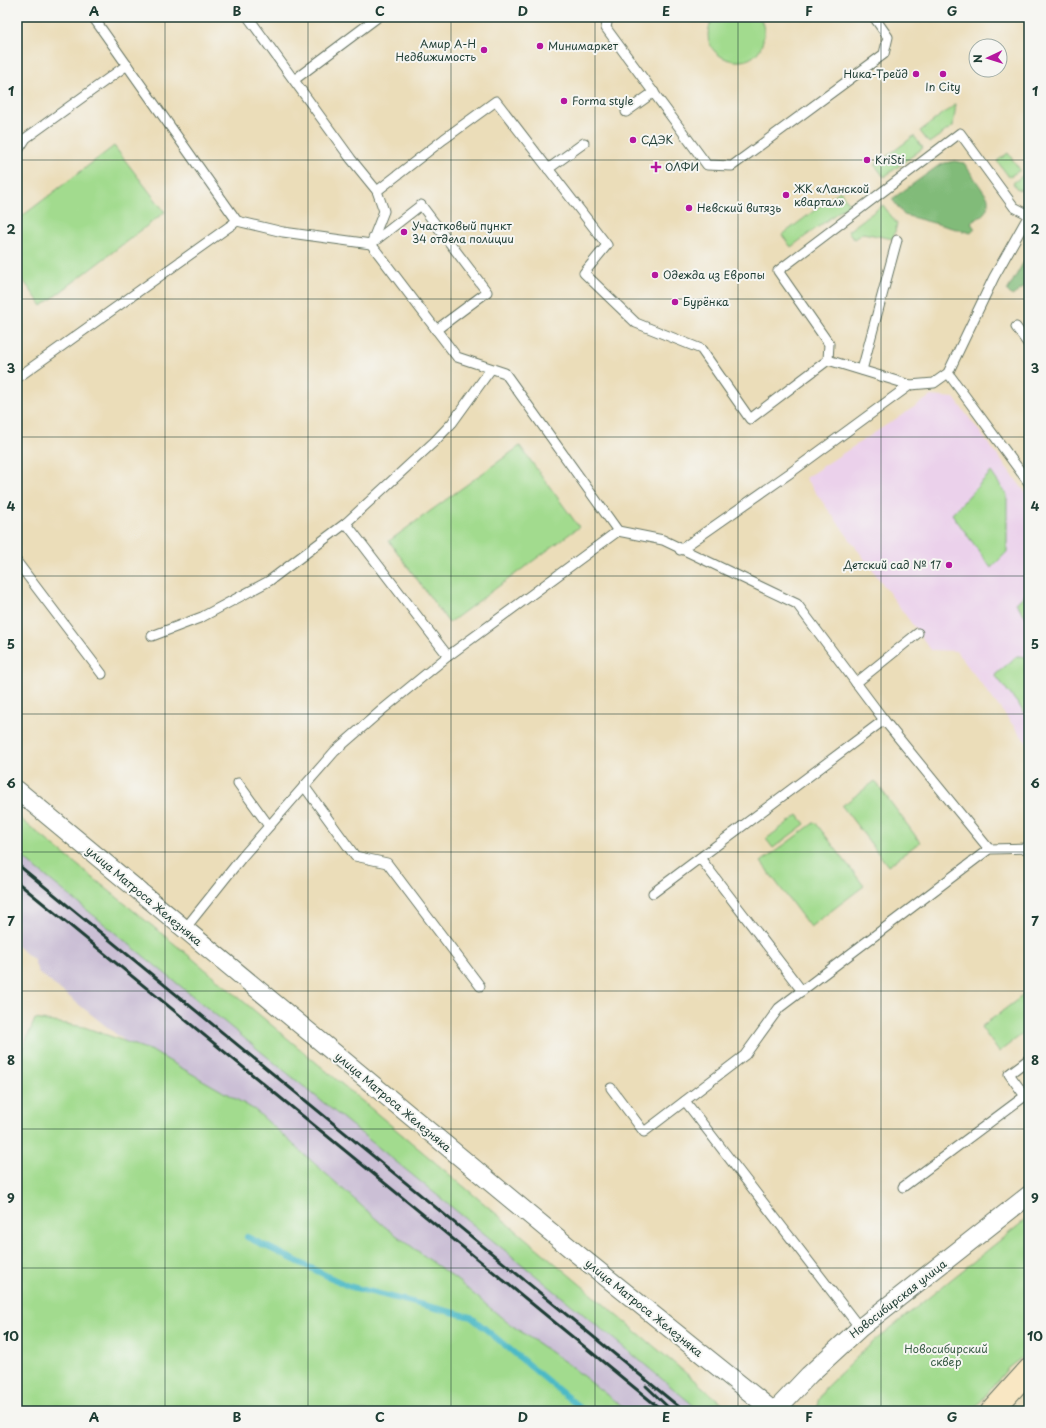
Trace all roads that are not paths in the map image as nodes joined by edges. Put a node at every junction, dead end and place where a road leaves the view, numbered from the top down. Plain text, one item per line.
1 (93, 17) edge
2 (248, 17) edge
3 (378, 17) edge
4 (608, 17) edge
5 (874, 17) edge
6 (127, 65) junction
7 (294, 80) junction
8 (654, 92) junction
9 (626, 112) dead end
10 (584, 143) dead end
11 (17, 152) edge
12 (548, 169) junction
13 (378, 191) junction
14 (1029, 215) edge
15 (237, 221) junction
16 (897, 240) dead end
17 (371, 244) junction
18 (1016, 327) dead end
19 (436, 330) junction
20 (1029, 345) edge
21 (828, 360) junction
22 (491, 368) junction
23 (862, 370) junction
24 (948, 373) junction
25 (17, 378) edge
26 (910, 385) junction
27 (1029, 483) edge
28 (346, 523) junction
29 (618, 531) junction
30 (680, 550) junction
31 (17, 562) edge
32 (918, 633) dead end
33 (152, 636) dead end
34 (448, 656) junction
35 (102, 674) dead end
36 (856, 683) junction
37 (884, 720) junction
38 (238, 782) dead end
39 (304, 786) junction
40 (17, 790) edge
41 (269, 826) junction
42 (1029, 848) edge
43 (989, 849) junction
44 (700, 858) junction
45 (652, 893) dead end
46 (184, 930) junction
47 (480, 986) dead end
48 (802, 991) junction
49 (1029, 1059) edge
50 (611, 1088) dead end
51 (685, 1101) junction
52 (903, 1187) dead end
53 (1029, 1195) edge
54 (860, 1328) junction
55 (1029, 1370) edge
56 (774, 1411) edge
57 (992, 1411) edge

1 - 6 lane
2 - 7 lane
3 - 7 lane
4 - 8 lane
5 - 8 lane
6 - 11 lane
6 - 15 lane
7 - 13 lane
8 - 9 lane
10 - 12 lane
12 - 13 lane
12 - 21 lane
13 - 17 lane
14 - 21 lane
14 - 24 lane
15 - 17 lane
15 - 25 lane
16 - 23 lane
17 - 19 lane
17 - 19 lane
18 - 20 lane
19 - 22 lane
21 - 23 lane
22 - 28 lane
22 - 29 lane
23 - 26 lane
24 - 26 lane
24 - 27 lane
26 - 30 lane
28 - 33 lane
28 - 34 lane
29 - 30 lane
29 - 34 lane
30 - 36 lane
31 - 35 lane
32 - 36 lane
34 - 39 lane
36 - 37 lane
37 - 43 lane
37 - 44 lane
38 - 41 lane
39 - 41 lane
39 - 47 lane
40 - 46 street, улица Матроса Железняка
41 - 46 lane
42 - 43 lane
43 - 48 lane
44 - 45 lane
44 - 48 lane
46 - 56 street, улица Матроса Железняка
48 - 51 lane
49 - 52 lane
50 - 51 lane
51 - 54 lane
53 - 54 street, Новосибирская улица
54 - 56 street, Новосибирская улица
55 - 57 street

